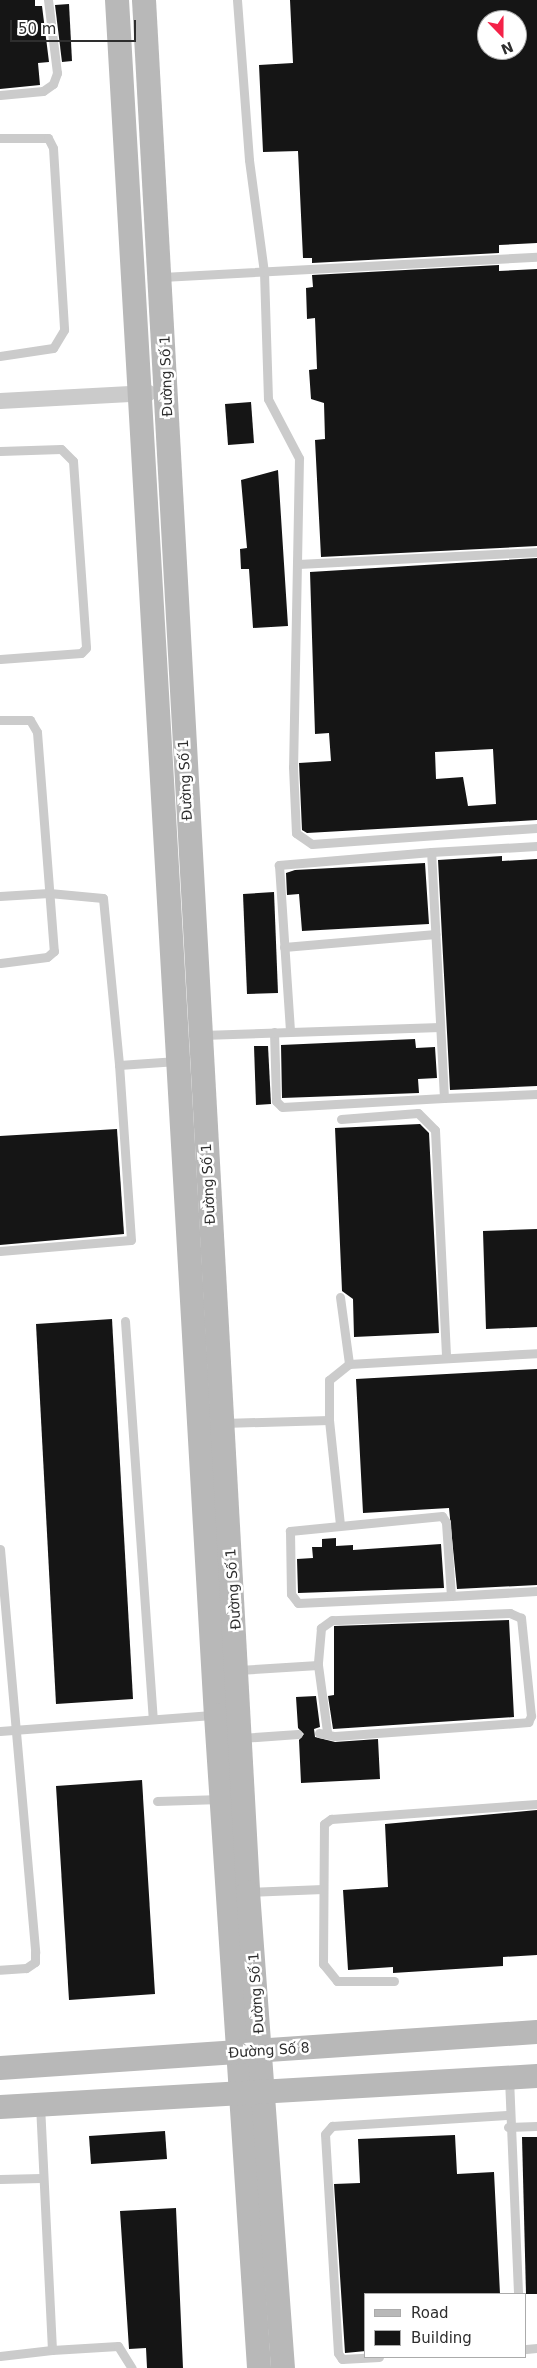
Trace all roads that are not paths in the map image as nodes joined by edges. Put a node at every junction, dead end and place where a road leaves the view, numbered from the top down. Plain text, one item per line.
1 (48, 0) edge
2 (117, 0) edge
3 (144, 0) edge
4 (237, 0) edge
5 (0, 95) edge
6 (0, 138) edge
7 (537, 257) edge
8 (264, 272) junction
9 (162, 277) junction
10 (0, 356) edge
11 (166, 392) junction
12 (139, 394) junction
13 (0, 401) edge
14 (0, 451) edge
15 (537, 552) edge
16 (298, 564) junction
17 (0, 659) edge
18 (0, 720) edge
19 (537, 828) edge
20 (537, 846) edge
21 (431, 852) junction
22 (49, 893) junction
23 (0, 896) edge
24 (435, 934) junction
25 (284, 947) junction
26 (0, 963) edge
27 (440, 1026) junction
28 (290, 1031) junction
29 (274, 1032) junction
30 (200, 1035) junction
31 (190, 1060) junction
32 (119, 1065) junction
33 (537, 1094) edge
34 (444, 1098) junction
35 (341, 1119) dead end
36 (0, 1250) edge
37 (340, 1297) dead end
38 (125, 1321) dead end
39 (537, 1353) edge
40 (446, 1357) junction
41 (349, 1364) junction
42 (329, 1420) junction
43 (222, 1423) junction
44 (340, 1525) junction
45 (0, 1548) edge
46 (537, 1591) edge
47 (451, 1596) junction
48 (318, 1666) junction
49 (238, 1670) junction
50 (216, 1715) junction
51 (153, 1720) junction
52 (16, 1730) junction
53 (0, 1731) edge
54 (298, 1734) dead end
55 (241, 1738) junction
56 (221, 1799) junction
57 (157, 1801) dead end
58 (537, 1804) edge
59 (323, 1889) junction
60 (248, 1892) junction
61 (0, 1970) edge
62 (394, 1981) dead end
63 (537, 2032) edge
64 (260, 2051) junction
65 (236, 2052) junction
66 (0, 2068) edge
67 (537, 2076) edge
68 (509, 2078) junction
69 (265, 2092) junction
70 (241, 2093) junction
71 (40, 2104) junction
72 (0, 2107) edge
73 (507, 2115) junction
74 (537, 2126) edge
75 (508, 2127) junction
76 (41, 2178) junction
77 (0, 2179) edge
78 (518, 2293) edge
79 (52, 2350) junction
80 (0, 2356) edge
81 (364, 2358) edge
82 (132, 2368) edge
83 (259, 2368) edge
84 (284, 2368) edge

1 - 5 lane
2 - 12 street, Đường Số 1
3 - 9 street, Đường Số 1
4 - 8 lane
6 - 10 lane
7 - 8 lane
8 - 9 lane
8 - 16 lane
9 - 11 street, Đường Số 1
11 - 12 street
11 - 30 street, Đường Số 1
12 - 13 street
12 - 31 street, Đường Số 1
14 - 17 lane
15 - 16 lane
16 - 19 lane
18 - 22 lane
20 - 21 lane
21 - 24 lane
21 - 25 lane
22 - 23 lane
22 - 26 lane
22 - 32 lane
24 - 25 lane
24 - 27 lane
25 - 28 lane
27 - 28 lane
27 - 34 lane
28 - 29 lane
29 - 30 lane
29 - 34 lane
30 - 31 street, Đường Số 1
31 - 32 lane
31 - 43 street, Đường Số 1
31 - 50 street, Đường Số 1
32 - 36 lane
33 - 34 lane
35 - 40 lane
37 - 41 lane
38 - 51 lane
39 - 40 lane
40 - 41 lane
41 - 42 lane
42 - 43 lane
42 - 44 lane
43 - 49 street, Đường Số 1
44 - 47 lane
44 - 47 lane
45 - 52 lane
46 - 47 lane
48 - 48 lane
48 - 49 lane
49 - 55 street, Đường Số 1
50 - 51 lane
50 - 56 street, Đường Số 1
51 - 52 lane
52 - 53 lane
52 - 61 lane
54 - 55 lane
55 - 60 street, Đường Số 1
56 - 57 lane
56 - 65 street, Đường Số 1
58 - 59 lane
59 - 60 lane
59 - 62 lane
60 - 64 street, Đường Số 1
63 - 64 street, Đường Số 8
64 - 65 street, Đường Số 8
64 - 69 street, Đường Số 1
65 - 66 street, Đường Số 8
65 - 70 street, Đường Số 1
67 - 68 street
68 - 69 street
68 - 73 lane
69 - 70 street
69 - 84 street, Đường Số 1
70 - 71 street
70 - 83 street, Đường Số 1
71 - 72 street
71 - 76 lane
73 - 75 lane
73 - 81 lane
74 - 75 lane
75 - 78 lane
76 - 77 lane
76 - 79 lane
79 - 80 lane
79 - 82 lane

